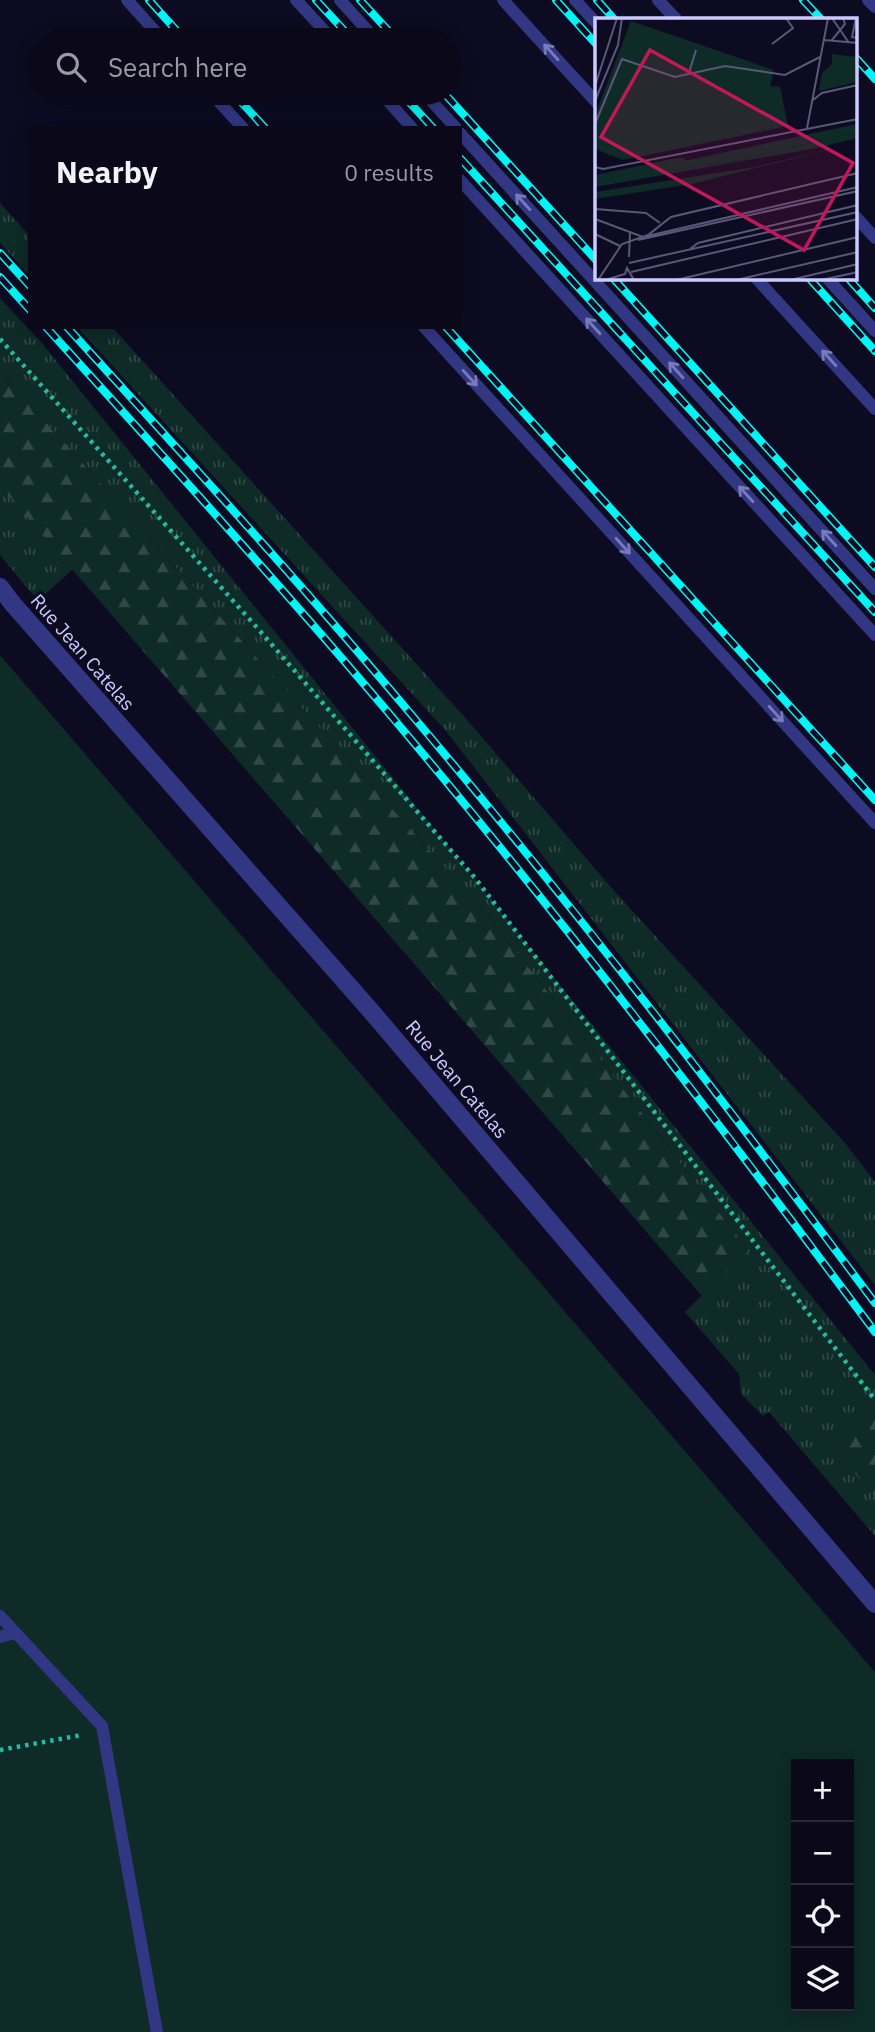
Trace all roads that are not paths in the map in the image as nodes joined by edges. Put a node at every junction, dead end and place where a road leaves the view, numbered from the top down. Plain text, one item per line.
1 (127, 0) edge
2 (296, 0) edge
3 (340, 0) edge
4 (503, 0) edge
5 (575, 0) edge
6 (658, 0) edge
7 (868, 0) edge
8 (875, 7) edge
9 (675, 18) edge
10 (595, 22) edge
11 (152, 28) edge
12 (322, 28) edge
13 (365, 28) edge
14 (595, 101) edge
15 (222, 105) edge
16 (391, 105) edge
17 (435, 105) edge
18 (241, 126) edge
19 (410, 126) edge
20 (454, 126) edge
21 (462, 135) edge
22 (462, 182) edge
23 (858, 219) edge
24 (875, 238) edge
25 (758, 280) edge
26 (829, 280) edge
27 (426, 329) edge
28 (875, 331) edge
29 (875, 408) edge
30 (0, 587) edge
31 (875, 589) edge
32 (875, 635) edge
33 (875, 823) edge
34 (875, 1604) edge
35 (0, 1616) edge
36 (15, 1633) junction
37 (0, 1637) edge
38 (157, 2032) edge

1 - 11 lane
2 - 12 lane
3 - 13 lane
14 -> 4 lane
5 - 10 lane
6 - 9 lane
7 - 8 lane
15 - 18 lane
16 - 19 lane
17 - 20 lane
31 -> 21 lane
32 -> 22 lane
23 - 24 lane
29 -> 25 lane
26 - 28 lane
27 -> 33 lane
30 - 34 street, Rue Jean Catelas
35 - 36 lane
36 - 37 lane
36 - 38 lane

